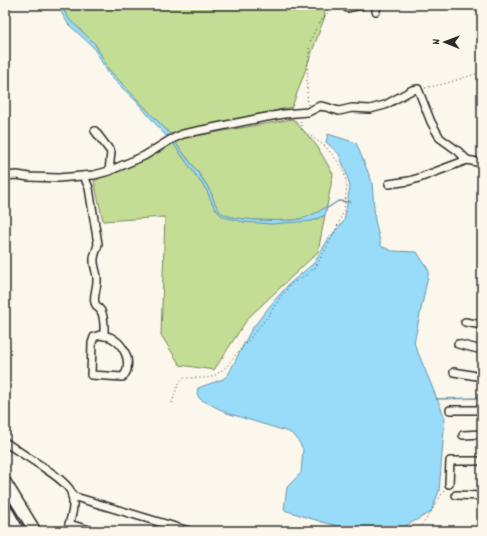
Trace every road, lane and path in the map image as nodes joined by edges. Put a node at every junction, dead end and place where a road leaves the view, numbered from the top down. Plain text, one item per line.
1 (336, 5) edge
2 (361, 5) edge
3 (347, 8) dead end
4 (482, 72) edge
5 (418, 89) junction
6 (308, 112) junction
7 (297, 115) junction
8 (94, 131) dead end
9 (467, 160) junction
10 (482, 161) edge
11 (109, 171) junction
12 (5, 176) edge
13 (84, 176) junction
14 (389, 184) dead end
15 (465, 322) dead end
16 (482, 325) edge
17 (104, 336) junction
18 (458, 344) dead end
19 (482, 350) edge
20 (454, 372) dead end
21 (482, 377) edge
22 (172, 403) dead end
23 (450, 410) dead end
24 (482, 410) edge
25 (482, 434) edge
26 (463, 435) dead end
27 (5, 442) edge
28 (482, 461) edge
29 (5, 482) edge
30 (448, 484) joint
31 (456, 495) dead end
32 (72, 496) junction
33 (482, 496) edge
34 (5, 508) edge
35 (68, 527) edge
36 (18, 531) edge
37 (35, 531) edge
38 (93, 531) edge
39 (189, 531) edge
40 (416, 531) edge

1 - 6 path
2 - 3 street
4 - 5 path
5 - 6 street
5 - 9 street
6 - 7 street
7 - 11 street
7 - 22 path
8 - 11 street
9 - 10 street
9 - 14 street
11 - 13 street
12 - 13 street
13 - 17 street
15 - 16 street
17 - 17 street
18 - 19 street
20 - 21 street
23 - 24 street
25 - 26 street
27 - 32 street
28 - 30 street
29 - 37 highway
30 - 40 path
31 - 33 street
32 - 35 street
32 - 39 street
34 - 36 highway
35 - 38 street

